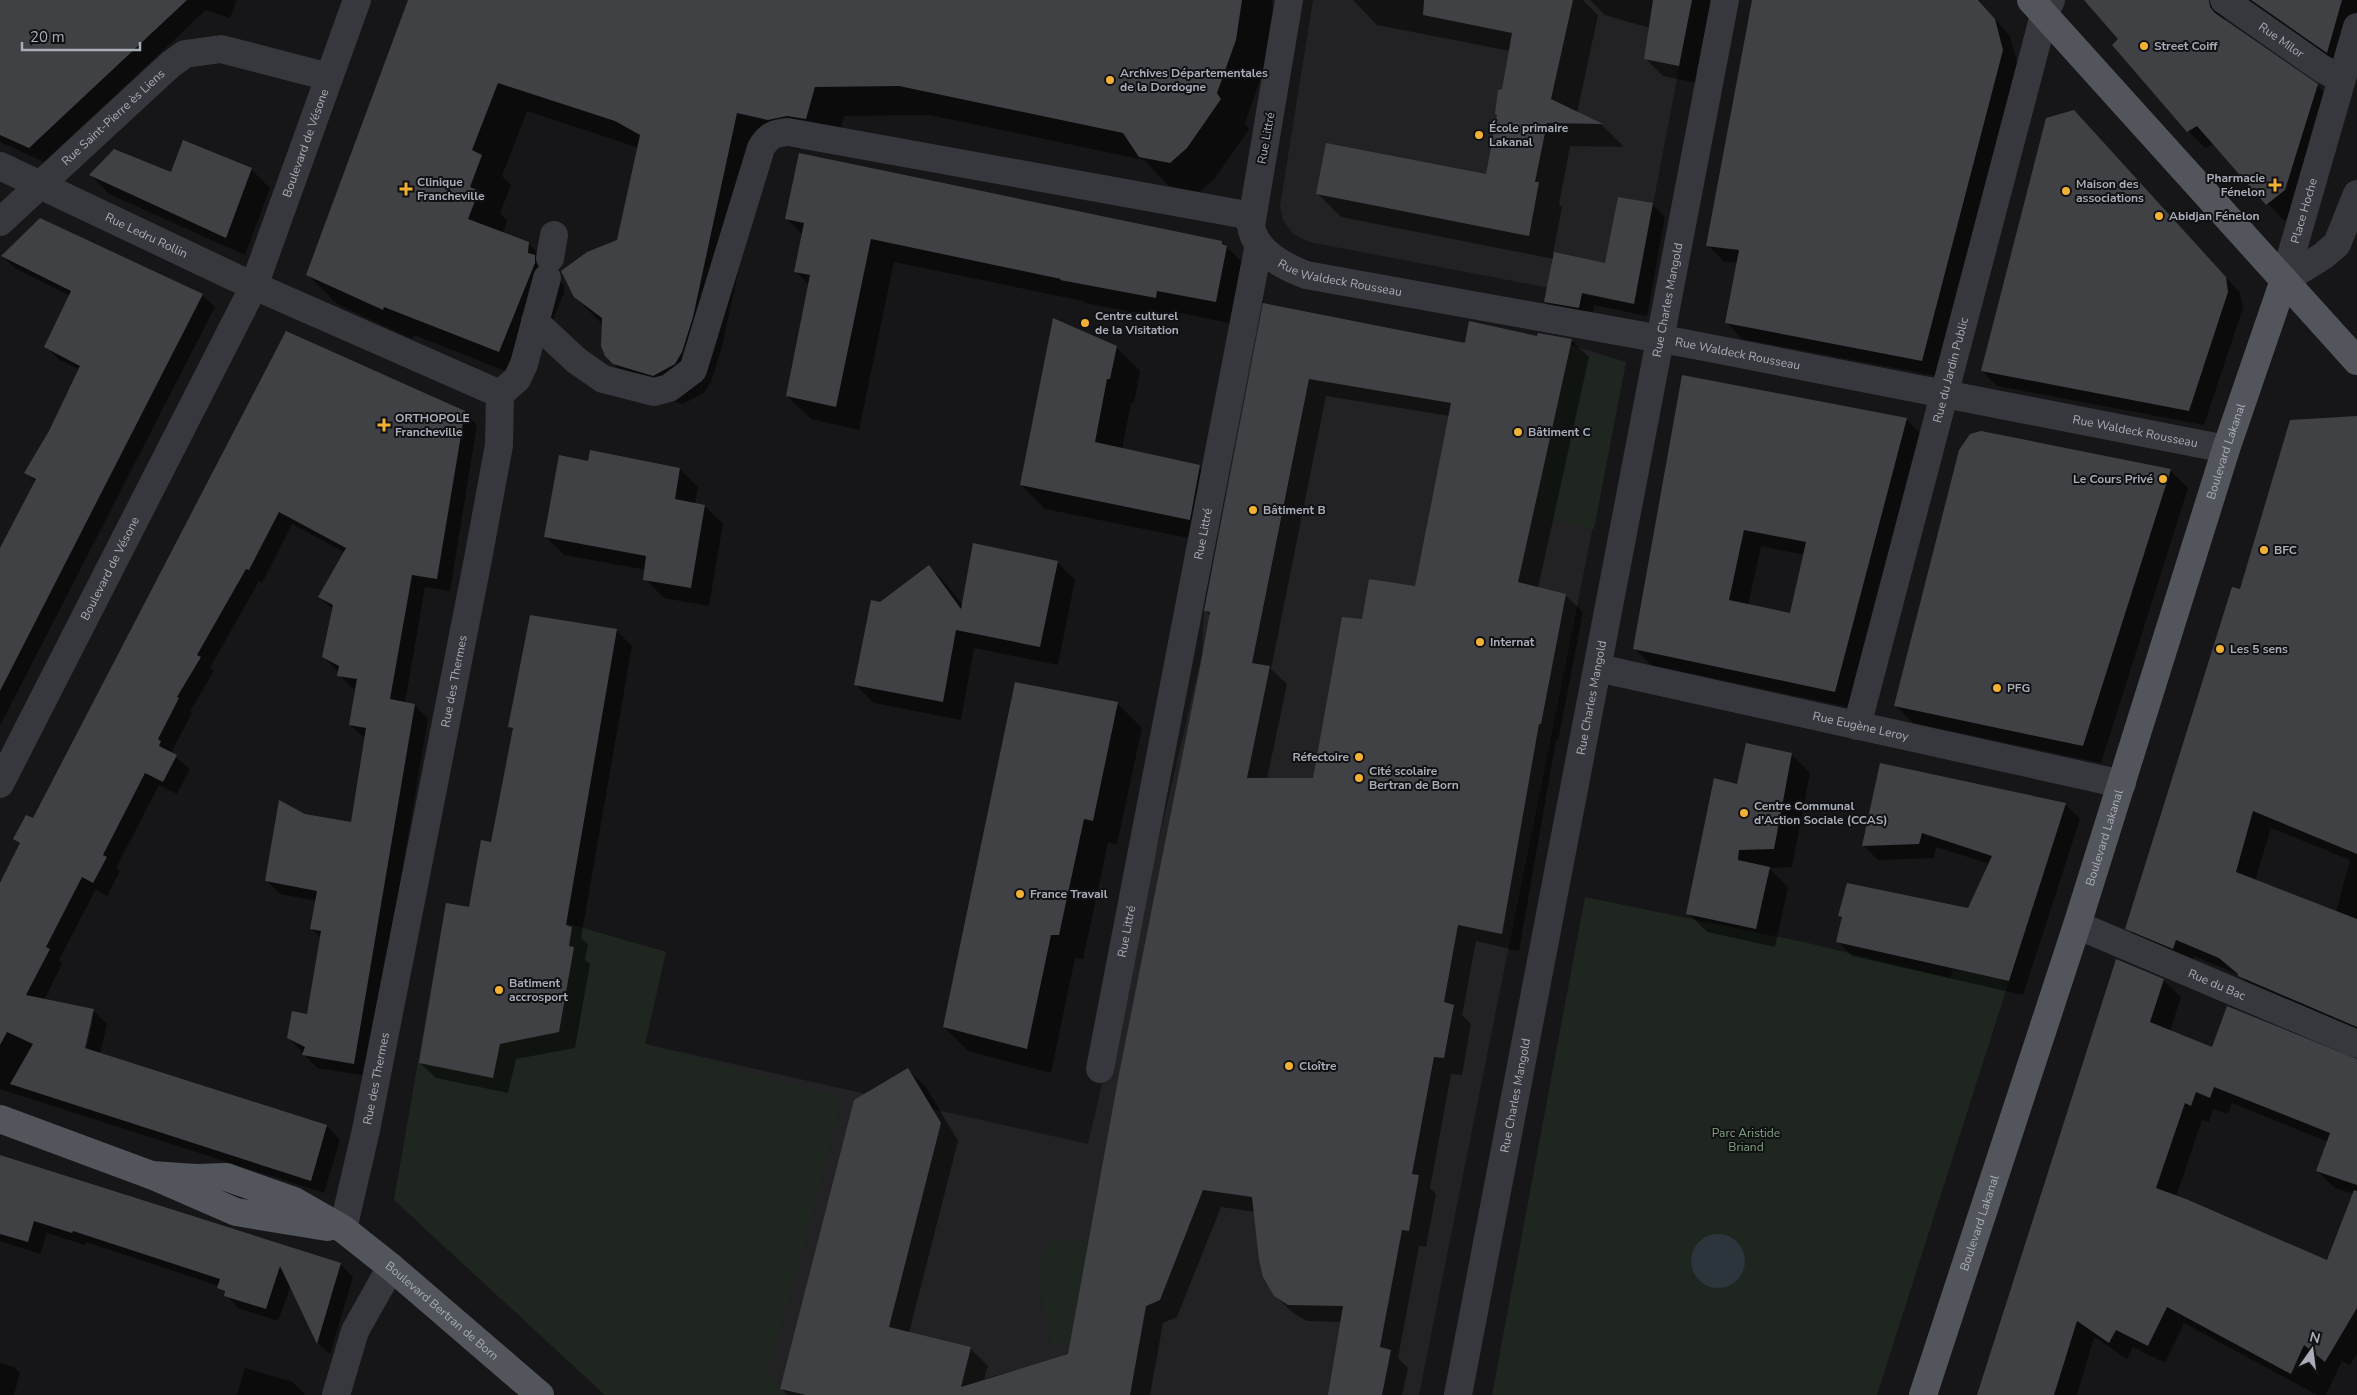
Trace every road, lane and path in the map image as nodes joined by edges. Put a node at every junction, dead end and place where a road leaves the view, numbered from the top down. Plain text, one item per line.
1 (357, 0) edge
2 (1289, 0) edge
3 (1725, 0) edge
4 (2224, 0) edge
5 (2042, 5) edge
6 (2357, 27) edge
7 (329, 77) junction
8 (2341, 79) junction
9 (0, 166) edge
10 (39, 186) junction
11 (2357, 194) edge
12 (1252, 216) junction
13 (0, 222) edge
14 (1259, 244) junction
15 (550, 257) dead end
16 (2284, 280) junction
17 (254, 286) junction
18 (535, 322) junction
19 (1661, 339) junction
20 (2357, 361) edge
21 (500, 394) junction
22 (1945, 394) junction
23 (2226, 449) junction
24 (1598, 668) junction
25 (1857, 726) junction
26 (0, 784) edge
27 (2122, 784) junction
28 (2077, 925) junction
29 (2357, 1044) edge
30 (1100, 1069) dead end
31 (0, 1119) edge
32 (343, 1229) junction
33 (391, 1267) junction
34 (336, 1395) edge
35 (540, 1395) edge
36 (1458, 1395) edge
37 (1923, 1395) edge

1 - 7 street, Boulevard de Vésone
2 - 12 street, Rue Littré
3 - 19 street, Rue Charles Mangold
4 - 8 street, Rue Milor
5 - 16 main road
5 - 22 street, Rue du Jardin Public
6 - 8 street, Place Hoche
7 - 10 street, Rue Saint-Pierre ès Liens
7 - 17 street, Boulevard de Vésone
8 - 16 street, Place Hoche
9 - 10 street, Rue Ledru Rollin
10 - 13 street, Rue Saint-Pierre ès Liens
10 - 17 street, Rue Ledru Rollin
11 - 16 street
12 - 14 street, Rue Littré
12 - 18 street
14 - 19 street, Rue Waldeck Rousseau
14 - 30 street, Rue Littré
15 - 18 street
16 - 20 main road
16 - 23 main road, Boulevard Lakanal
17 - 21 street
17 - 26 street, Boulevard de Vésone
18 - 21 street
19 - 22 street, Rue Waldeck Rousseau
19 - 24 street, Rue Charles Mangold
21 - 32 street, Rue des Thermes
22 - 23 street, Rue Waldeck Rousseau
22 - 25 street, Rue du Jardin Public
23 - 27 main road, Boulevard Lakanal
24 - 25 street, Rue Eugène Leroy
24 - 36 street, Rue Charles Mangold
25 - 27 street, Rue Eugène Leroy
27 - 28 main road, Boulevard Lakanal
28 - 29 street, Rue du Bac
28 - 37 main road, Boulevard Lakanal
31 - 32 main road, Boulevard Bertran de Born
32 - 33 main road, Boulevard Bertran de Born
33 - 34 street
33 - 35 main road, Boulevard Bertran de Born

